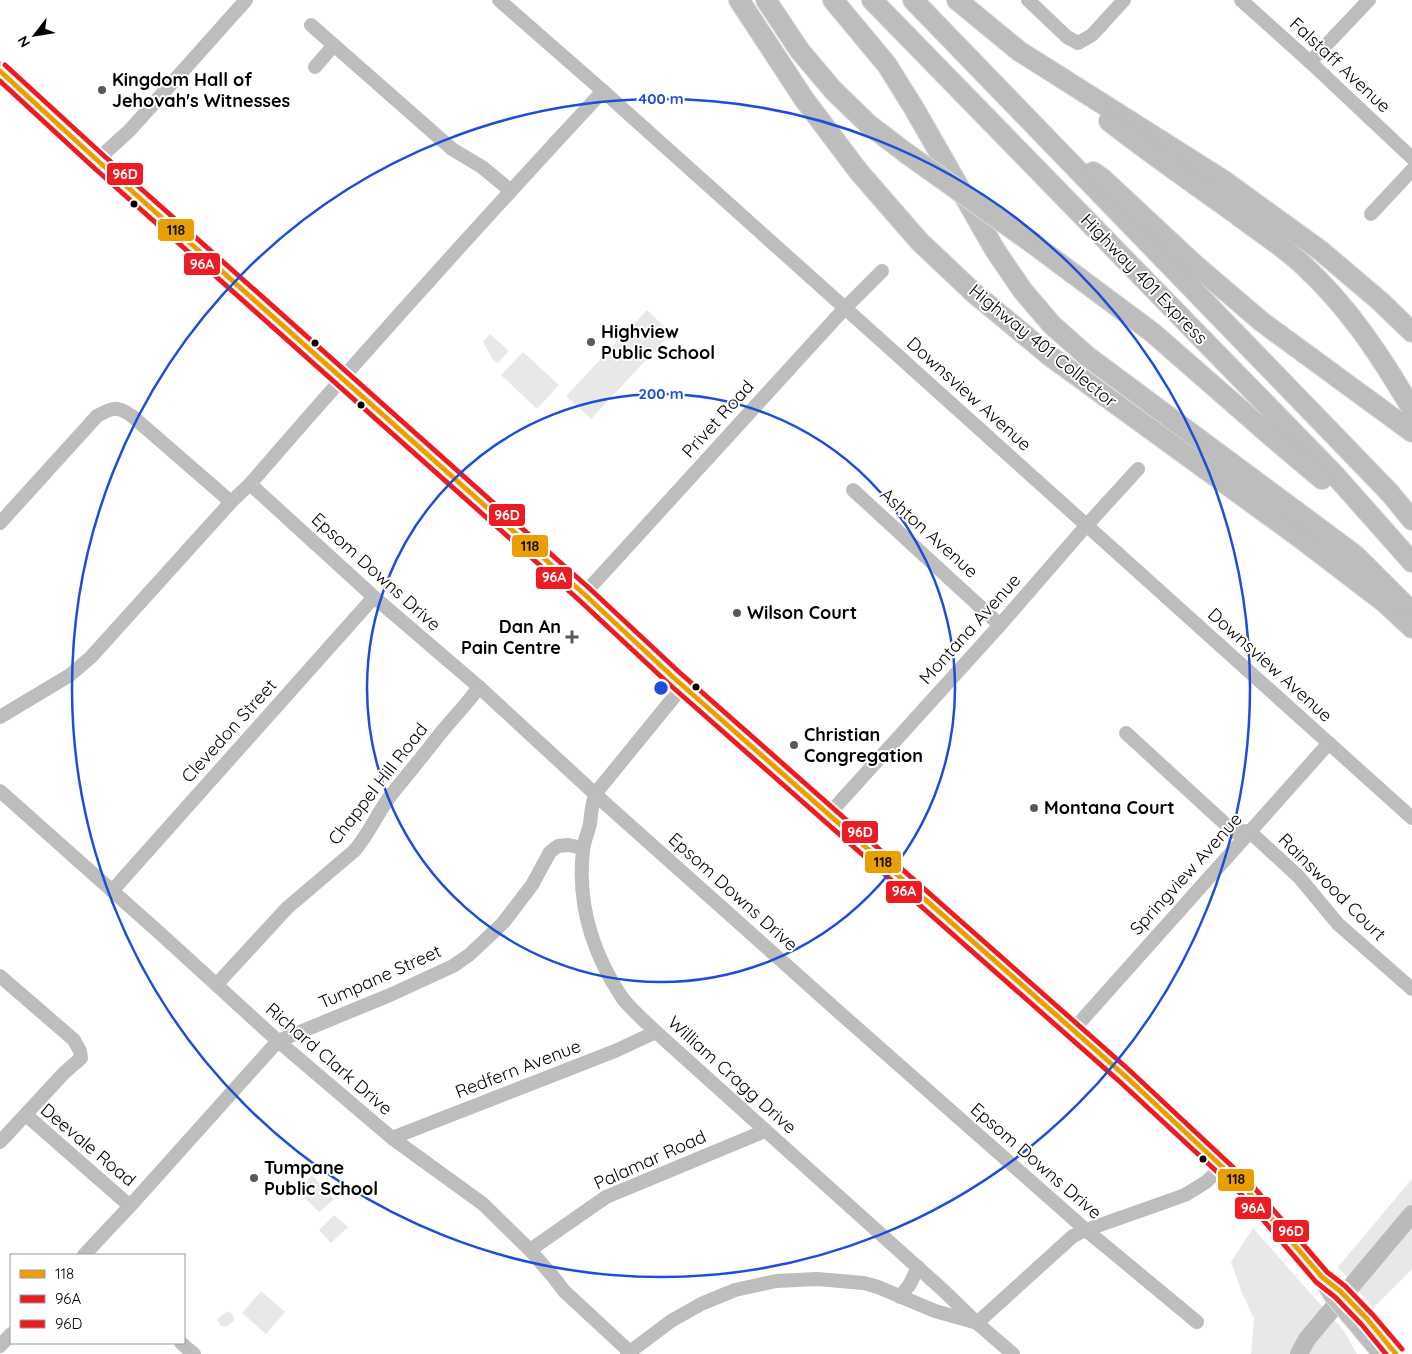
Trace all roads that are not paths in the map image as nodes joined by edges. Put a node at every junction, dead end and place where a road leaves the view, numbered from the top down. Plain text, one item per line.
1 (246, 0) edge
2 (499, 0) edge
3 (739, 0) edge
4 (766, 0) edge
5 (833, 0) edge
6 (872, 0) edge
7 (913, 0) edge
8 (957, 0) edge
9 (1028, 0) edge
10 (1124, 0) edge
11 (1241, 0) edge
12 (1369, 0) edge
13 (311, 25) dead end
14 (334, 46) junction
15 (1019, 51) junction
16 (1310, 62) junction
17 (315, 67) dead end
18 (0, 71) edge
19 (603, 91) junction
20 (1050, 143) junction
21 (1412, 158) edge
22 (97, 160) junction
23 (1412, 170) edge
24 (511, 191) junction
25 (1371, 214) dead end
26 (882, 271) dead end
27 (845, 308) junction
28 (1412, 332) edge
29 (341, 378) junction
30 (1412, 409) edge
31 (1412, 432) edge
32 (1138, 469) dead end
33 (250, 484) junction
34 (853, 490) dead end
35 (231, 502) junction
36 (1412, 520) edge
37 (0, 523) edge
38 (1086, 526) junction
39 (1384, 530) junction
40 (1412, 562) edge
41 (584, 594) junction
42 (374, 596) junction
43 (1412, 612) edge
44 (1000, 624) junction
45 (1412, 628) edge
46 (683, 686) junction
47 (479, 687) junction
48 (0, 717) edge
49 (1126, 733) dead end
50 (1329, 743) junction
51 (0, 791) edge
52 (595, 794) junction
53 (829, 814) junction
54 (1412, 818) edge
55 (1249, 832) junction
56 (583, 848) junction
57 (112, 891) junction
58 (0, 976) edge
59 (217, 984) junction
60 (1412, 989) edge
61 (1073, 1030) junction
62 (656, 1032) junction
63 (278, 1041) junction
64 (26, 1115) junction
65 (765, 1131) junction
66 (392, 1138) junction
67 (0, 1142) edge
68 (1223, 1166) junction
69 (130, 1206) junction
70 (1086, 1230) junction
71 (530, 1250) junction
72 (85, 1254) edge
73 (918, 1267) junction
74 (900, 1296) junction
75 (1197, 1322) dead end
76 (977, 1323) junction
77 (1364, 1324) junction
78 (10, 1335) edge
79 (183, 1344) edge
80 (0, 1346) edge
81 (630, 1353) edge
82 (194, 1354) edge
83 (1013, 1354) edge
84 (1382, 1354) edge
85 (1396, 1354) edge

1 - 22 street
2 - 19 street, Downsview Avenue
3 - 45 highway, Highway 401 Collector
4 - 39 highway, bridge
5 - 43 highway
6 - 39 highway, Highway 401 Express
7 - 20 highway, Highway 401 Express
8 - 15 highway
9 - 10 street
11 - 16 street, Falstaff Avenue
12 - 16 street
13 - 14 street
14 - 17 street
14 - 24 street
15 - 28 highway
15 - 30 highway
16 - 21 street, Falstaff Avenue
18 - 22 main road
19 - 24 street
19 - 27 street, Downsview Avenue
20 - 31 highway
20 - 36 highway, Highway 401 Express
22 - 29 main road
23 - 25 street
24 - 29 street
26 - 27 street, Privet Road
27 - 38 street, Downsview Avenue
27 - 41 street, Privet Road
29 - 33 street
29 - 41 main road
32 - 38 street, Montana Avenue
33 - 35 street
33 - 42 street, Epsom Downs Drive
34 - 44 street, Ashton Avenue
35 - 37 street
35 - 48 street
38 - 44 street, Montana Avenue
38 - 50 street, Downsview Avenue
39 - 40 highway, Highway 401 Express
41 - 46 main road
42 - 47 street, Epsom Downs Drive
42 - 57 street, Clevedon Street
44 - 53 street, Montana Avenue
46 - 52 street, William Cragg Drive
46 - 53 main road
47 - 52 street, Epsom Downs Drive
47 - 59 street, Chappel Hill Road
49 - 55 street
50 - 54 street, Downsview Avenue
50 - 55 street, Springview Avenue
51 - 57 street, Richard Clark Drive
52 - 56 street, William Cragg Drive
52 - 70 street, Epsom Downs Drive
53 - 61 main road
55 - 60 street, Rainswood Court
55 - 61 street, Springview Avenue
56 - 62 street, William Cragg Drive
56 - 63 street, Tumpane Street
57 - 59 street, Richard Clark Drive
58 - 64 street
59 - 63 street, Richard Clark Drive
61 - 68 main road
62 - 65 street, William Cragg Drive
62 - 66 street, Redfern Avenue
63 - 66 street, Richard Clark Drive
63 - 69 street, Tumpane Street
64 - 67 street, Deevale Road
64 - 69 street, Deevale Road
65 - 71 street, Palamar Road
65 - 73 street, William Cragg Drive
66 - 71 street, Richard Clark Drive
68 - 70 street
68 - 77 main road
69 - 72 street, Tumpane Street
70 - 75 street, Epsom Downs Drive
70 - 76 street
71 - 81 street, Richard Clark Drive
73 - 74 street
73 - 76 street, William Cragg Drive
74 - 76 street
74 - 81 street
76 - 83 street, William Cragg Drive
77 - 84 main road
77 - 85 main road
78 - 80 street
79 - 82 street

